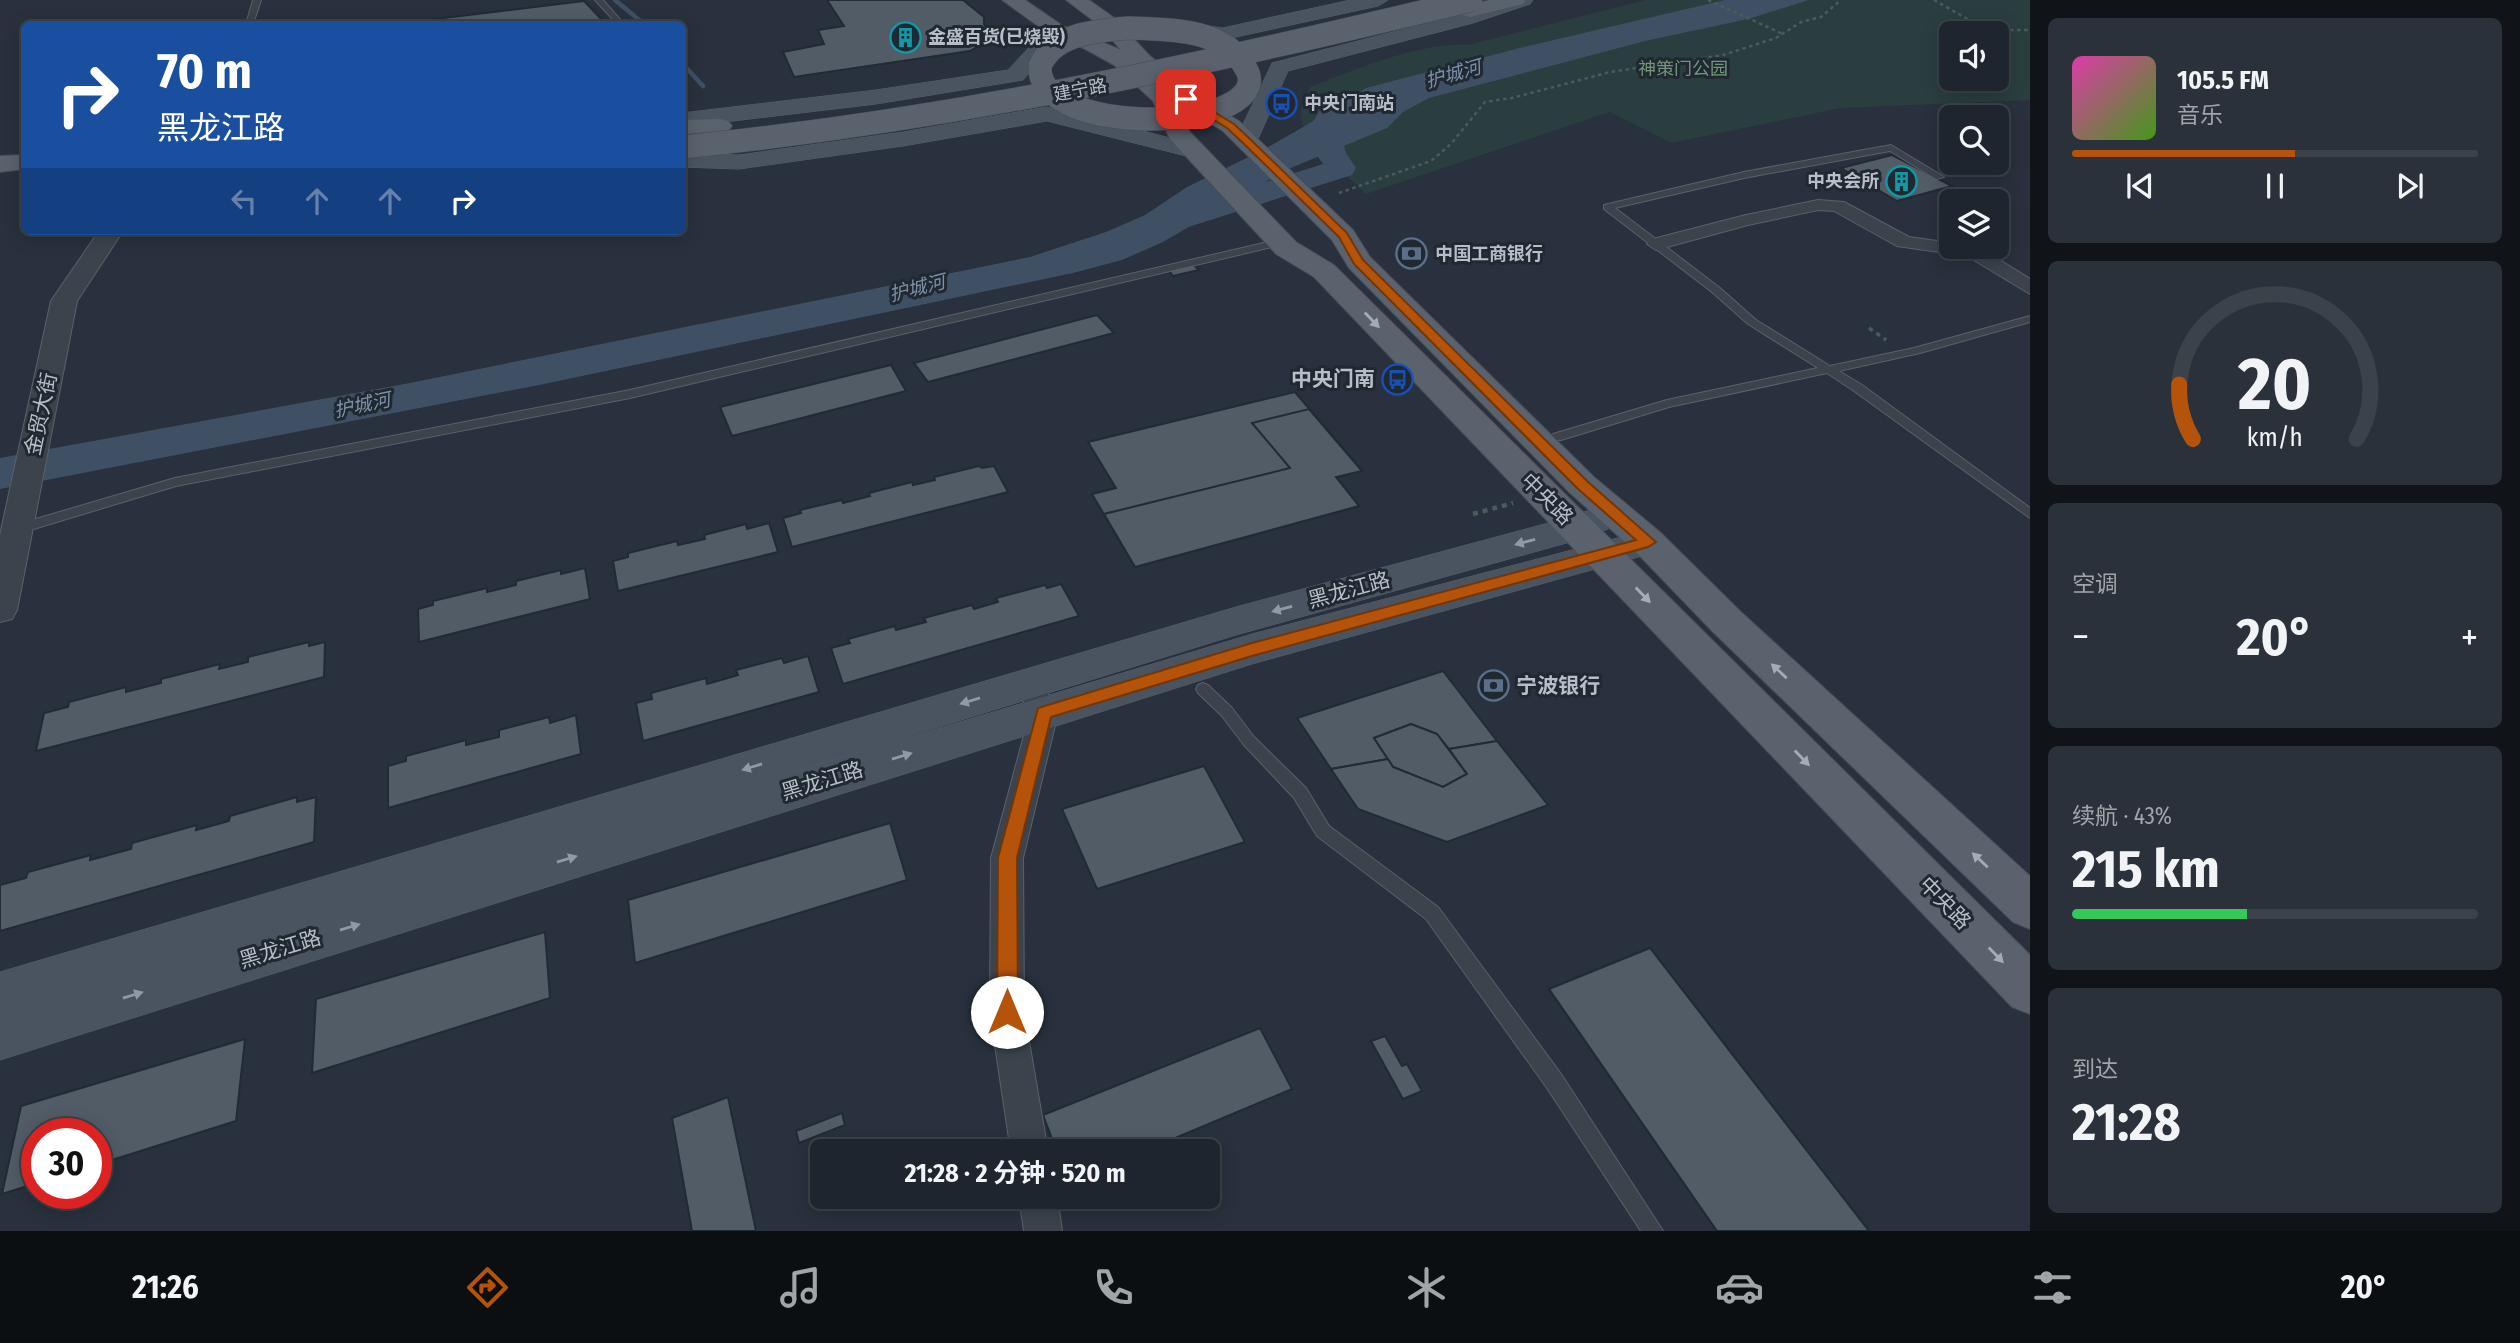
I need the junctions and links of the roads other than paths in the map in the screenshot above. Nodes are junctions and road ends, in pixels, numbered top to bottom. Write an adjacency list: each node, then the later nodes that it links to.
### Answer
1 (257, 0): 13 (lane)
2 (599, 0): 14 (lane)
3 (1013, 0): 16 (main road)
4 (1028, 0): 16 (main road)
5 (1053, 0): 15 (main road)
6 (1076, 0): 15 (main road)
7 (1378, 0): 15 (main road)
8 (1412, 0): 17 (main road)
9 (1441, 0): 24 (main road, 建宁路, bridge)
10 (1516, 0): 12 (main road)
11 (1524, 0): 25 (main road)
12 (1471, 5): 18 (main road); 26 (main road, 建宁路, bridge)
13 (250, 21)
14 (618, 21)
15 (1097, 23): 16 (main road, bridge); 17 (main road, bridge); 25 (main road, 中央路)
16 (1065, 33): 19 (main road, bridge); 22 (main road); 27 (main road, 中央路)
17 (1216, 43): 18 (main road, bridge)
18 (1246, 64): 21 (main road, bridge)
19 (1041, 80): 20 (main road, bridge); 23 (main road)
20 (1061, 99): 21 (main road, bridge); 29 (main road)
21 (1191, 116): 35 (main road)
22 (686, 121)
23 (686, 127)
24 (686, 136)
25 (1247, 141): 35 (main road, 中央路)
26 (686, 147)
27 (1195, 151): 28 (main road); 35 (main road, 中央路)
28 (686, 158)
29 (686, 158)
30 (21, 162): 31 (main road)
31 (0, 164)
32 (21, 177): 34 (main road)
33 (1939, 177): 38 (lane)
34 (0, 179)
35 (1288, 213): 37 (main road, 中央路); 39 (main road); 46 (main road, 中央路)
36 (108, 235): 45 (street, 金贸大街)
37 (1281, 242): 39 (main road, 中央路); 45 (lane)
38 (1656, 244): 40 (street); 42 (lane)
39 (1324, 271): 46 (main road, 中央路, one-way to 46)
40 (2030, 288)
41 (2030, 319): 42 (lane)
42 (1828, 370): 43 (lane); 44 (lane)
43 (1557, 437)
44 (2030, 514)
45 (17, 529): 48 (street, 金贸大街)
46 (1597, 532): 47 (main road, 黑龙江路); 50 (main road, 黑龙江路); 52 (main road, 中央路, one-way to 52)
47 (1648, 542): 51 (main road, one-way to 47)
48 (0, 610)
49 (1203, 689): 58 (lane)
50 (1036, 698): 53 (main road, 黑龙江路, one-way to 53); 54 (main road, 黑龙江路, one-way to 50); 55 (street)
51 (2030, 907)
52 (2030, 990)
53 (0, 995)
54 (0, 1035)
55 (1028, 1139)
56 (1040, 1209): 57 (street)
57 (1043, 1231)
58 (1653, 1231)

